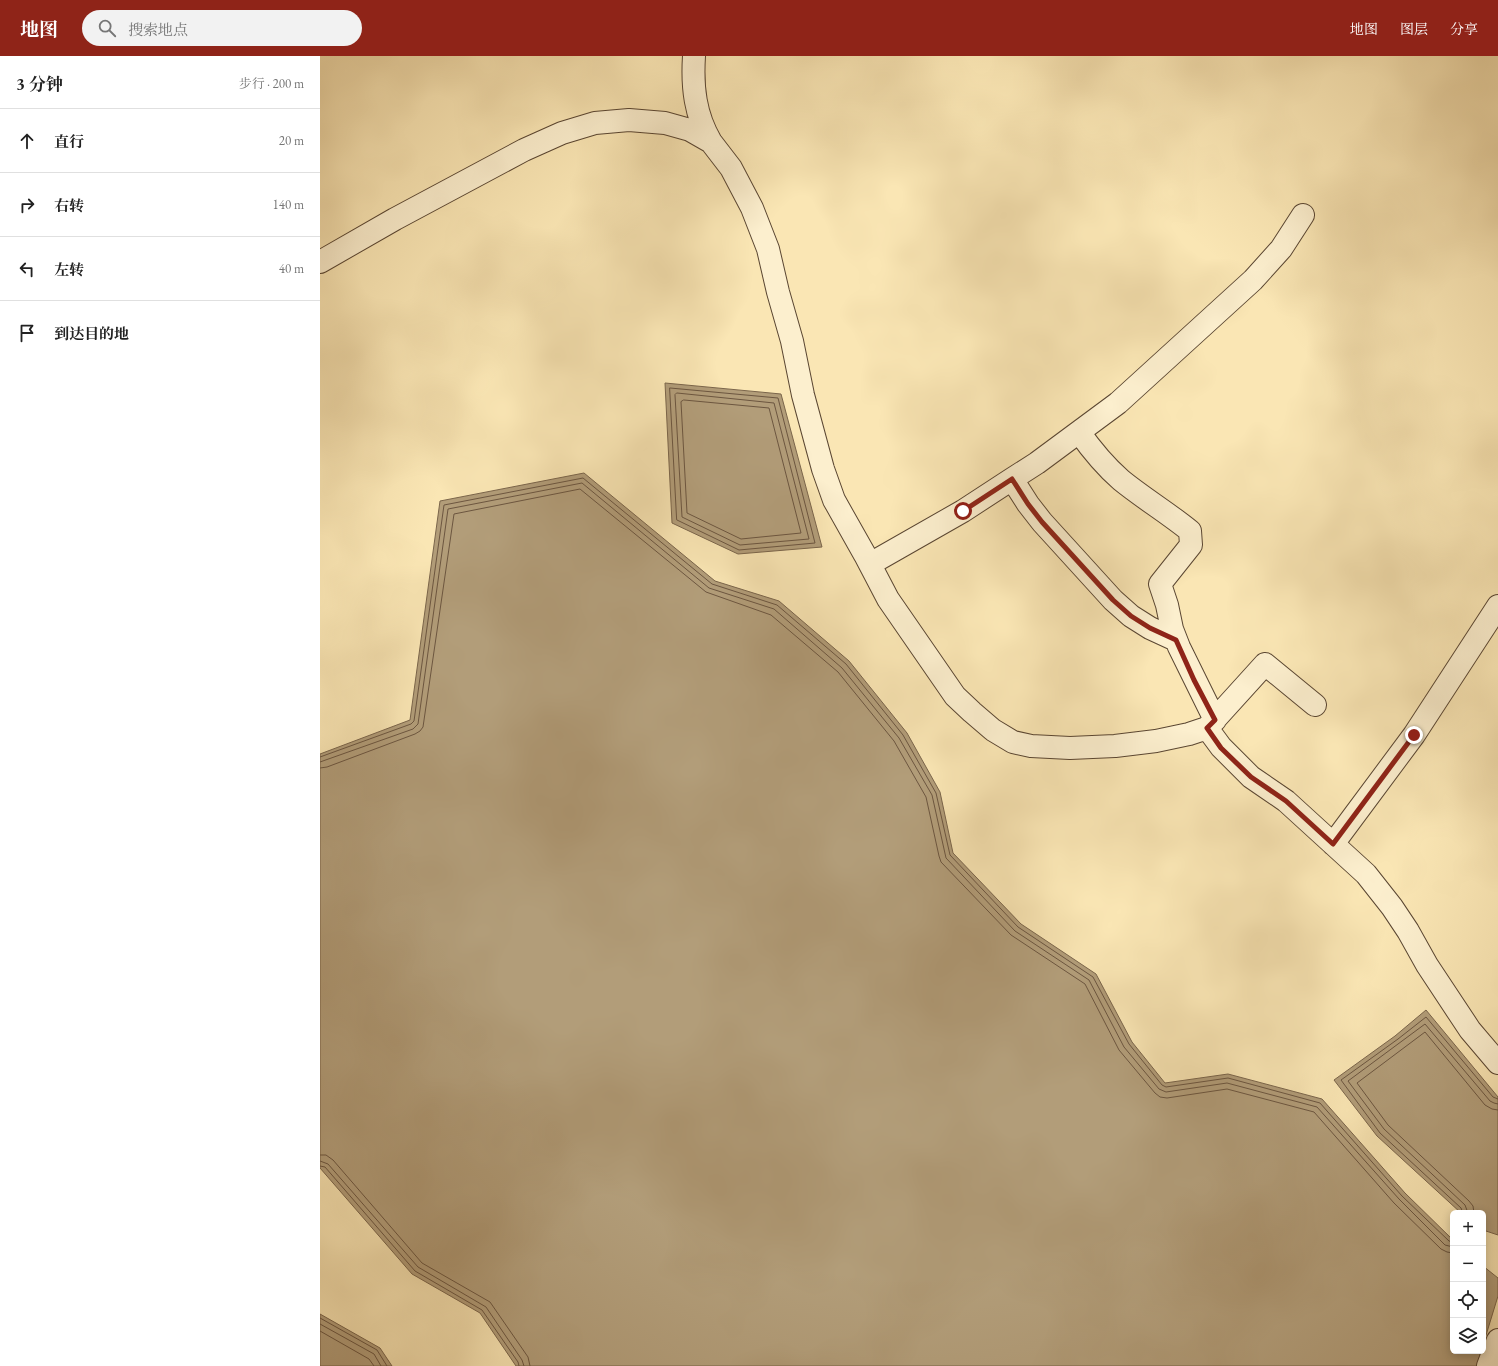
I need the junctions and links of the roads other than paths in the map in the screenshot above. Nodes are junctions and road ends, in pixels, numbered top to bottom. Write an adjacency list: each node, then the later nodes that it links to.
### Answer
1 (694, 56): 2 (street)
2 (711, 142): 4 (street); 7 (street)
3 (1303, 215): 5 (street)
4 (320, 262)
5 (1079, 432): 6 (street); 9 (street)
6 (1012, 479): 7 (street); 9 (street)
7 (870, 564): 11 (street)
8 (1498, 606): 12 (street)
9 (1176, 640): 11 (street)
10 (1314, 705): 11 (street)
11 (1211, 724): 12 (street)
12 (1333, 844): 13 (street)
13 (1498, 1063)
14 (1498, 1340): 15 (street)
15 (1488, 1366)

